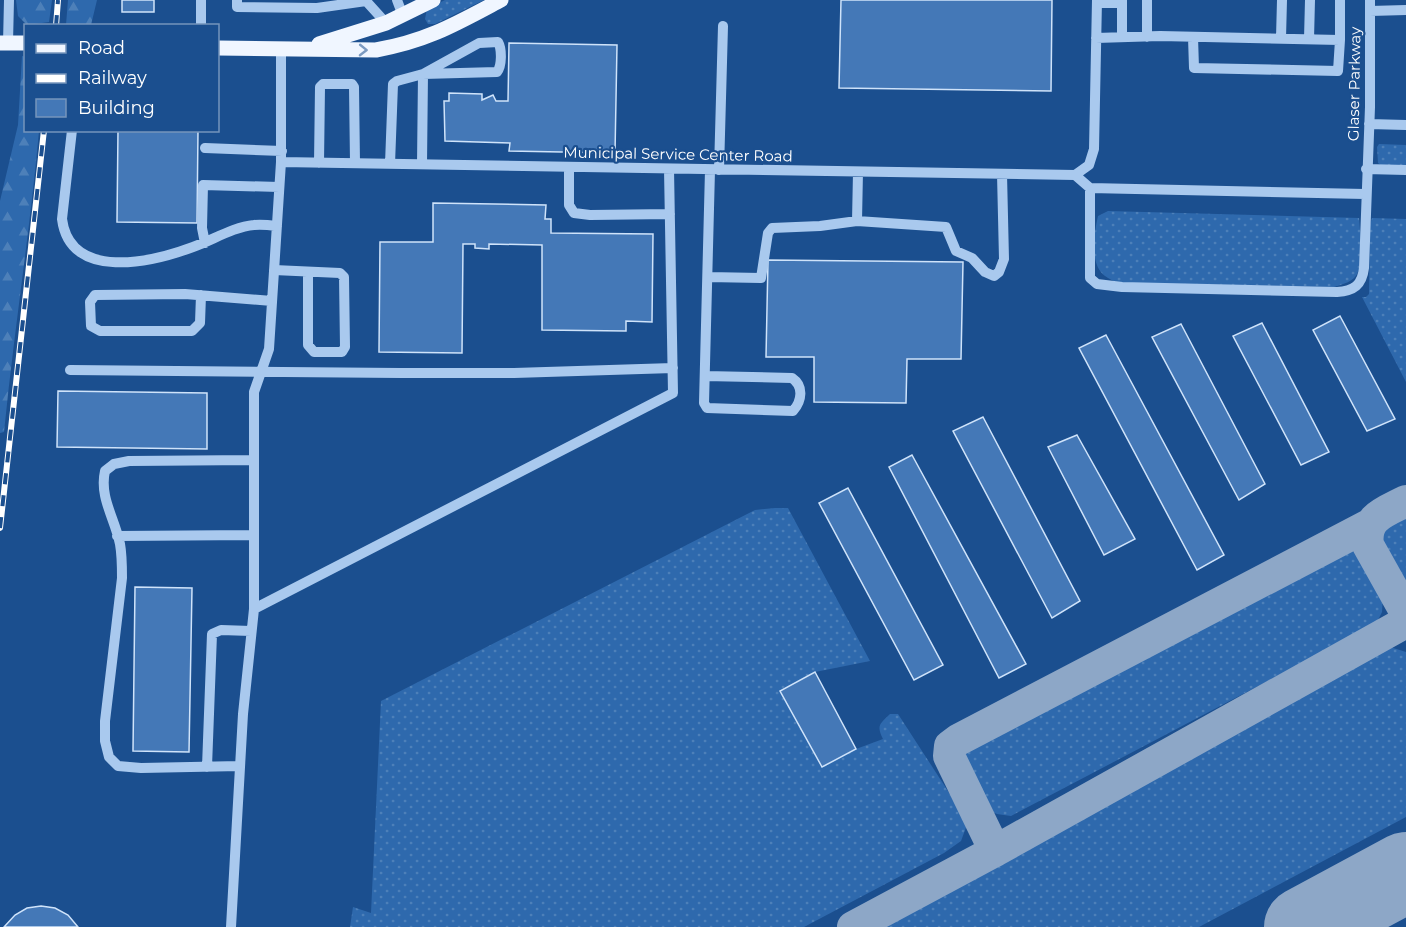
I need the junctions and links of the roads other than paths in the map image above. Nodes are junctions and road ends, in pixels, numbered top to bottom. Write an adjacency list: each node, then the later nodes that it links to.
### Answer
1 (9, 0): 27 (street)
2 (201, 0): 18 (street)
3 (237, 0): 13 (street)
4 (397, 0): 16 (street)
5 (433, 0): 16 (main road)
6 (501, 0): 30 (main road, one-way to 6)
7 (1147, 0): 21 (street)
8 (1282, 0): 24 (street)
9 (1310, 0): 25 (street)
10 (1340, 0): 26 (street)
11 (1097, 2): 12 (street); 23 (street)
12 (1122, 2): 20 (street)
13 (269, 4): 17 (street)
14 (1370, 5): 15 (street); 32 (street, Glaser Parkway)
15 (1406, 10)
16 (403, 16): 17 (main road)
17 (386, 23): 30 (main road)
18 (201, 24)
19 (723, 26): 45 (street)
20 (1122, 37): 21 (street); 23 (street)
21 (1147, 37): 22 (street)
22 (1193, 37): 24 (street); 26 (street)
23 (1096, 38): 49 (street)
24 (1281, 38): 25 (street)
25 (1309, 39): 26 (street)
26 (1340, 40)
27 (14, 43)
28 (219, 48): 29 (main road)
29 (281, 49): 30 (main road); 36 (street)
30 (305, 49)
31 (423, 74): 31 (street); 40 (street); 41 (street)
32 (1369, 124): 33 (street); 44 (street, Glaser Parkway)
33 (1406, 126)
34 (72, 132): 56 (street)
35 (205, 148): 36 (street)
36 (282, 150): 37 (street)
37 (281, 162): 38 (street, Municipal Service Center Road); 50 (street)
38 (319, 163): 39 (street, Municipal Service Center Road); 39 (street)
39 (355, 163): 40 (street, Municipal Service Center Road)
40 (390, 164): 41 (street, Municipal Service Center Road)
41 (422, 164): 42 (street, Municipal Service Center Road)
42 (569, 168): 43 (street, Municipal Service Center Road); 53 (street)
43 (669, 169): 45 (street, Municipal Service Center Road); 53 (street)
44 (1366, 169): 46 (street); 52 (street, Glaser Parkway)
45 (714, 170): 47 (street, Municipal Service Center Road); 59 (street)
46 (1406, 170)
47 (858, 172): 48 (street, Municipal Service Center Road); 54 (street)
48 (1002, 174): 49 (street, Municipal Service Center Road); 54 (street)
49 (1075, 175): 51 (street)
50 (279, 187): 55 (street); 56 (street)
51 (1090, 188): 52 (street); 52 (street, Glaser Parkway)
52 (1365, 194)
53 (670, 214): 62 (street)
54 (857, 221): 59 (street)
55 (277, 226): 56 (street); 57 (street)
56 (205, 243)
57 (274, 270): 58 (street); 61 (street)
58 (308, 272): 58 (street)
59 (708, 277): 65 (street)
60 (201, 295): 60 (street); 61 (street)
61 (272, 301): 64 (street)
62 (673, 368): 64 (street); 69 (street)
63 (70, 370): 64 (street)
64 (262, 371): 66 (street)
65 (705, 376): 65 (street)
66 (254, 460): 67 (street); 68 (street)
67 (254, 535): 68 (street); 69 (street)
68 (117, 536): 72 (street)
69 (254, 609): 70 (street)
70 (251, 631): 71 (street); 72 (street)
71 (240, 766): 72 (street); 73 (street)
72 (207, 767)
73 (231, 927)

